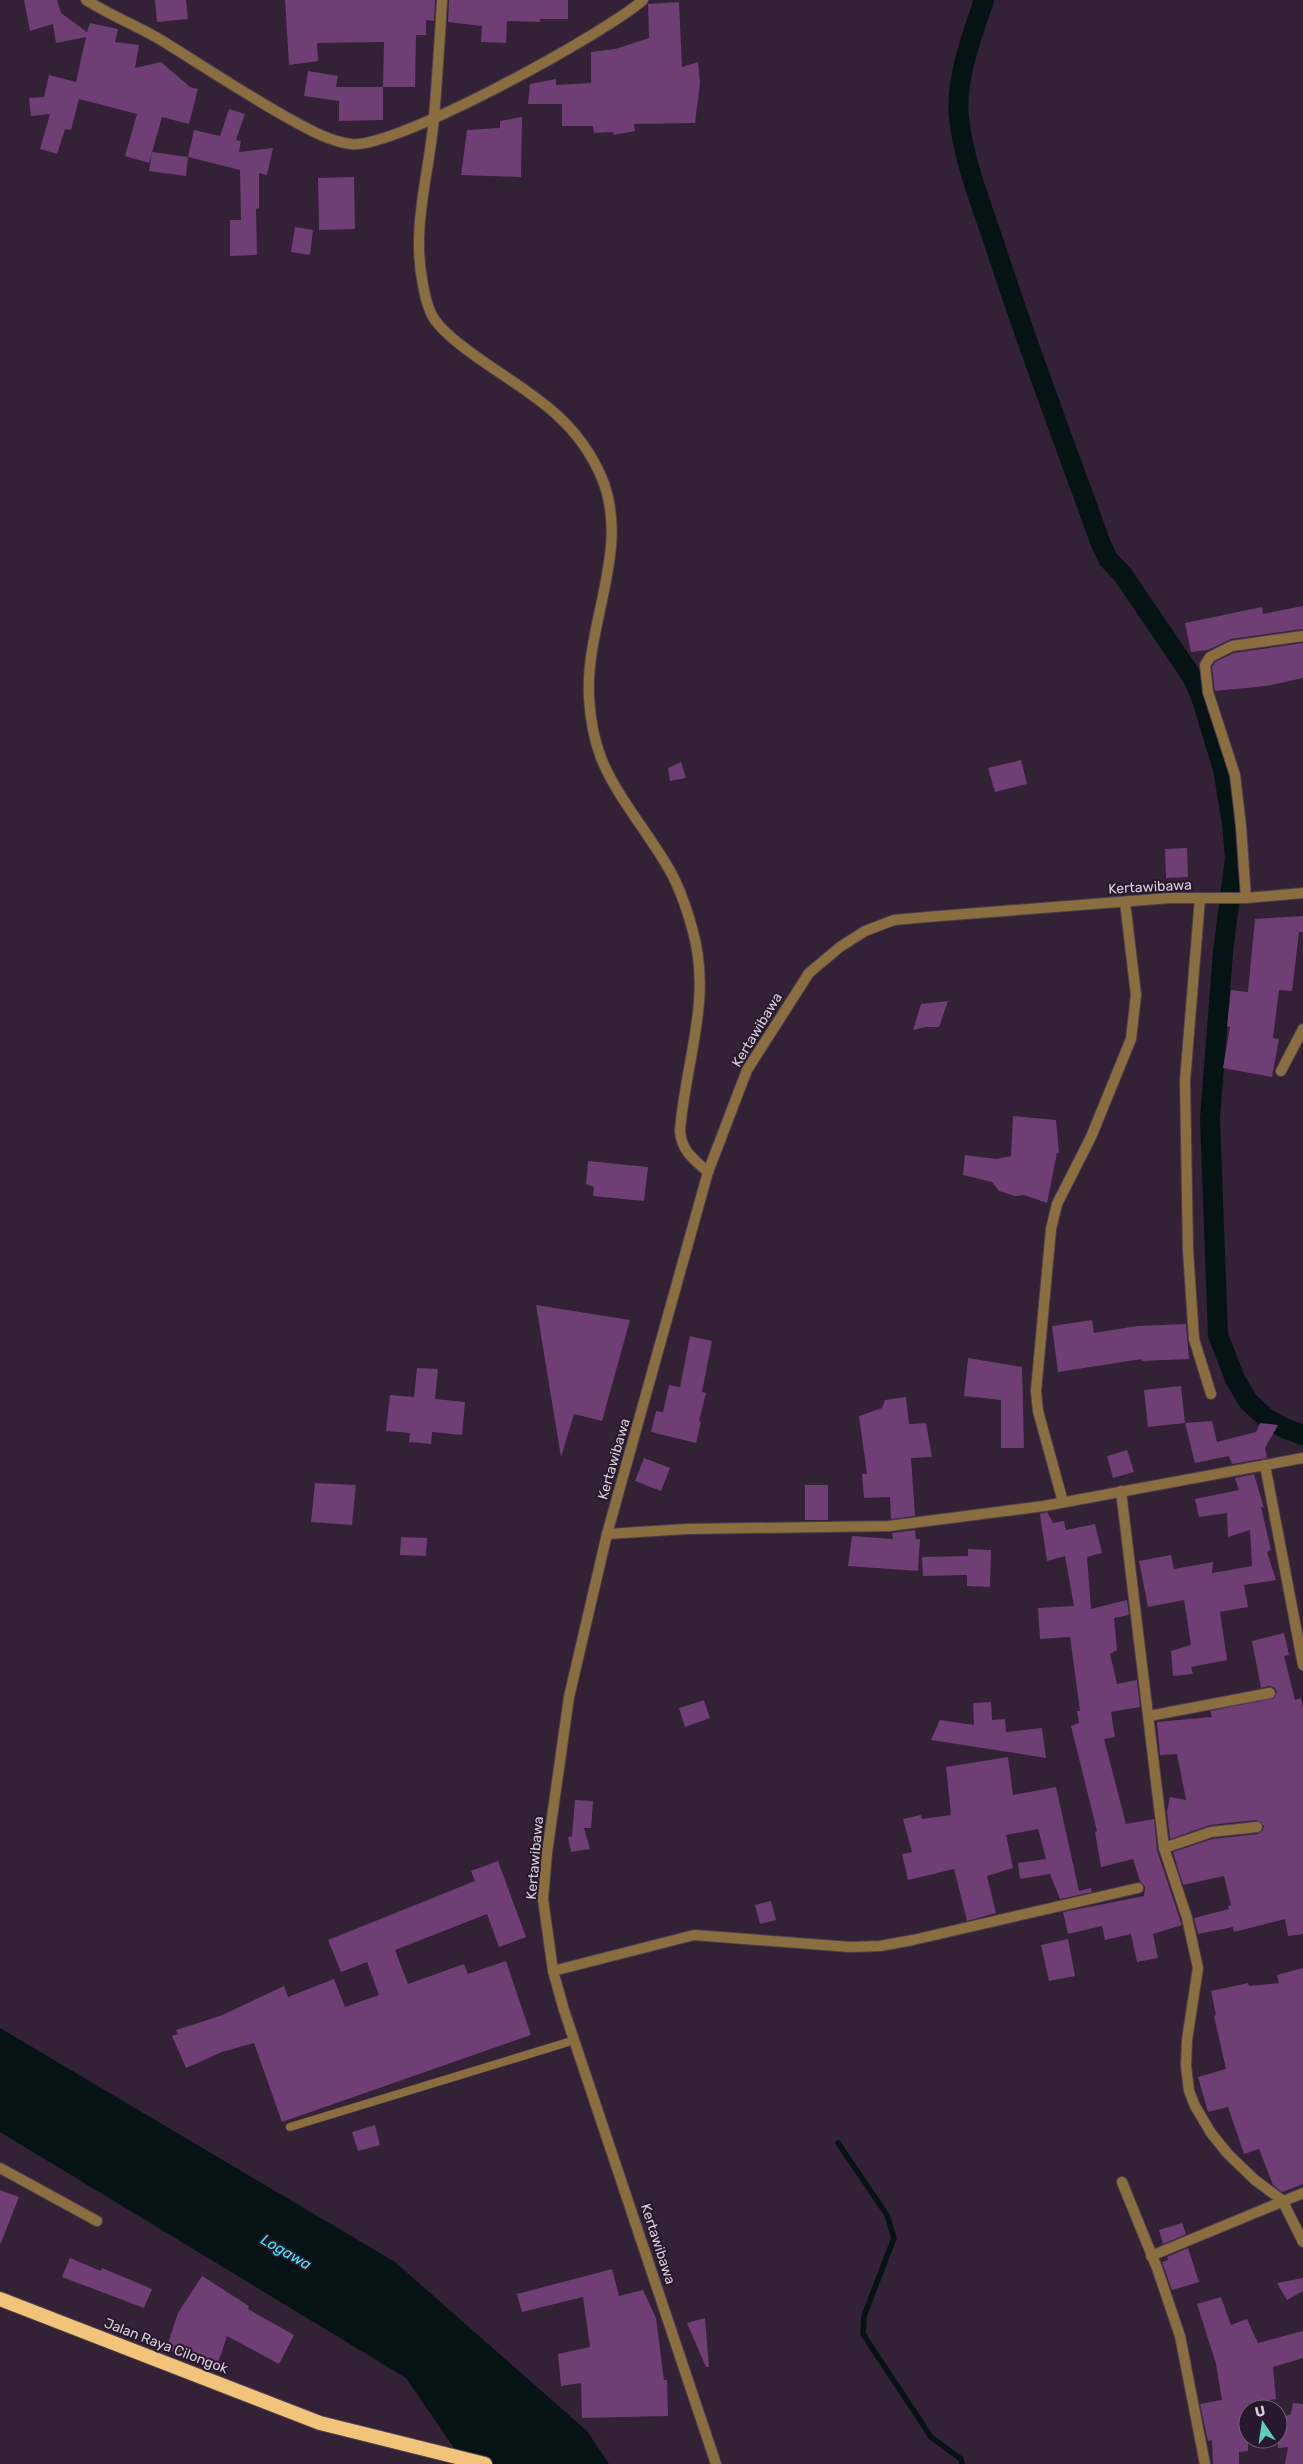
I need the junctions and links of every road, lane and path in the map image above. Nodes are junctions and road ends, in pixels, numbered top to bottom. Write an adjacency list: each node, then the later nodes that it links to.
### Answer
1 (86, 0): 4 (street)
2 (442, 0): 4 (street)
3 (643, 0): 4 (street)
4 (434, 114): 12 (street)
5 (1303, 636): 8 (street)
6 (1303, 893): 8 (street, Kertawibawa)
7 (1200, 898): 8 (street, Kertawibawa); 9 (street, Kertawibawa); 13 (street)
8 (1243, 898)
9 (1130, 902): 12 (street, Kertawibawa); 17 (street)
10 (1303, 1029): 11 (street)
11 (1282, 1071)
12 (708, 1172): 18 (street, Kertawibawa)
13 (1211, 1394)
14 (1303, 1458): 15 (street)
15 (1266, 1465): 16 (street); 19 (street)
16 (1120, 1491): 17 (street); 21 (street)
17 (1063, 1502): 18 (street)
18 (607, 1534): 25 (street, Kertawibawa)
19 (1303, 1665)
20 (1270, 1692): 21 (street)
21 (1149, 1716): 23 (street)
22 (1257, 1827): 23 (street)
23 (1164, 1848): 31 (street)
24 (1138, 1888): 25 (street)
25 (553, 1971): 26 (street, Kertawibawa)
26 (575, 2040): 27 (lane); 37 (street, Kertawibawa)
27 (290, 2127)
28 (0, 2168): 32 (street)
29 (1122, 2182): 34 (street)
30 (1303, 2193): 31 (street)
31 (1282, 2200): 33 (street); 34 (street)
32 (97, 2221)
33 (1303, 2242)
34 (1151, 2256): 38 (street)
35 (0, 2298): 36 (highway, Jalan Raya Cilongok)
36 (485, 2464)
37 (716, 2464)
38 (1205, 2464)

